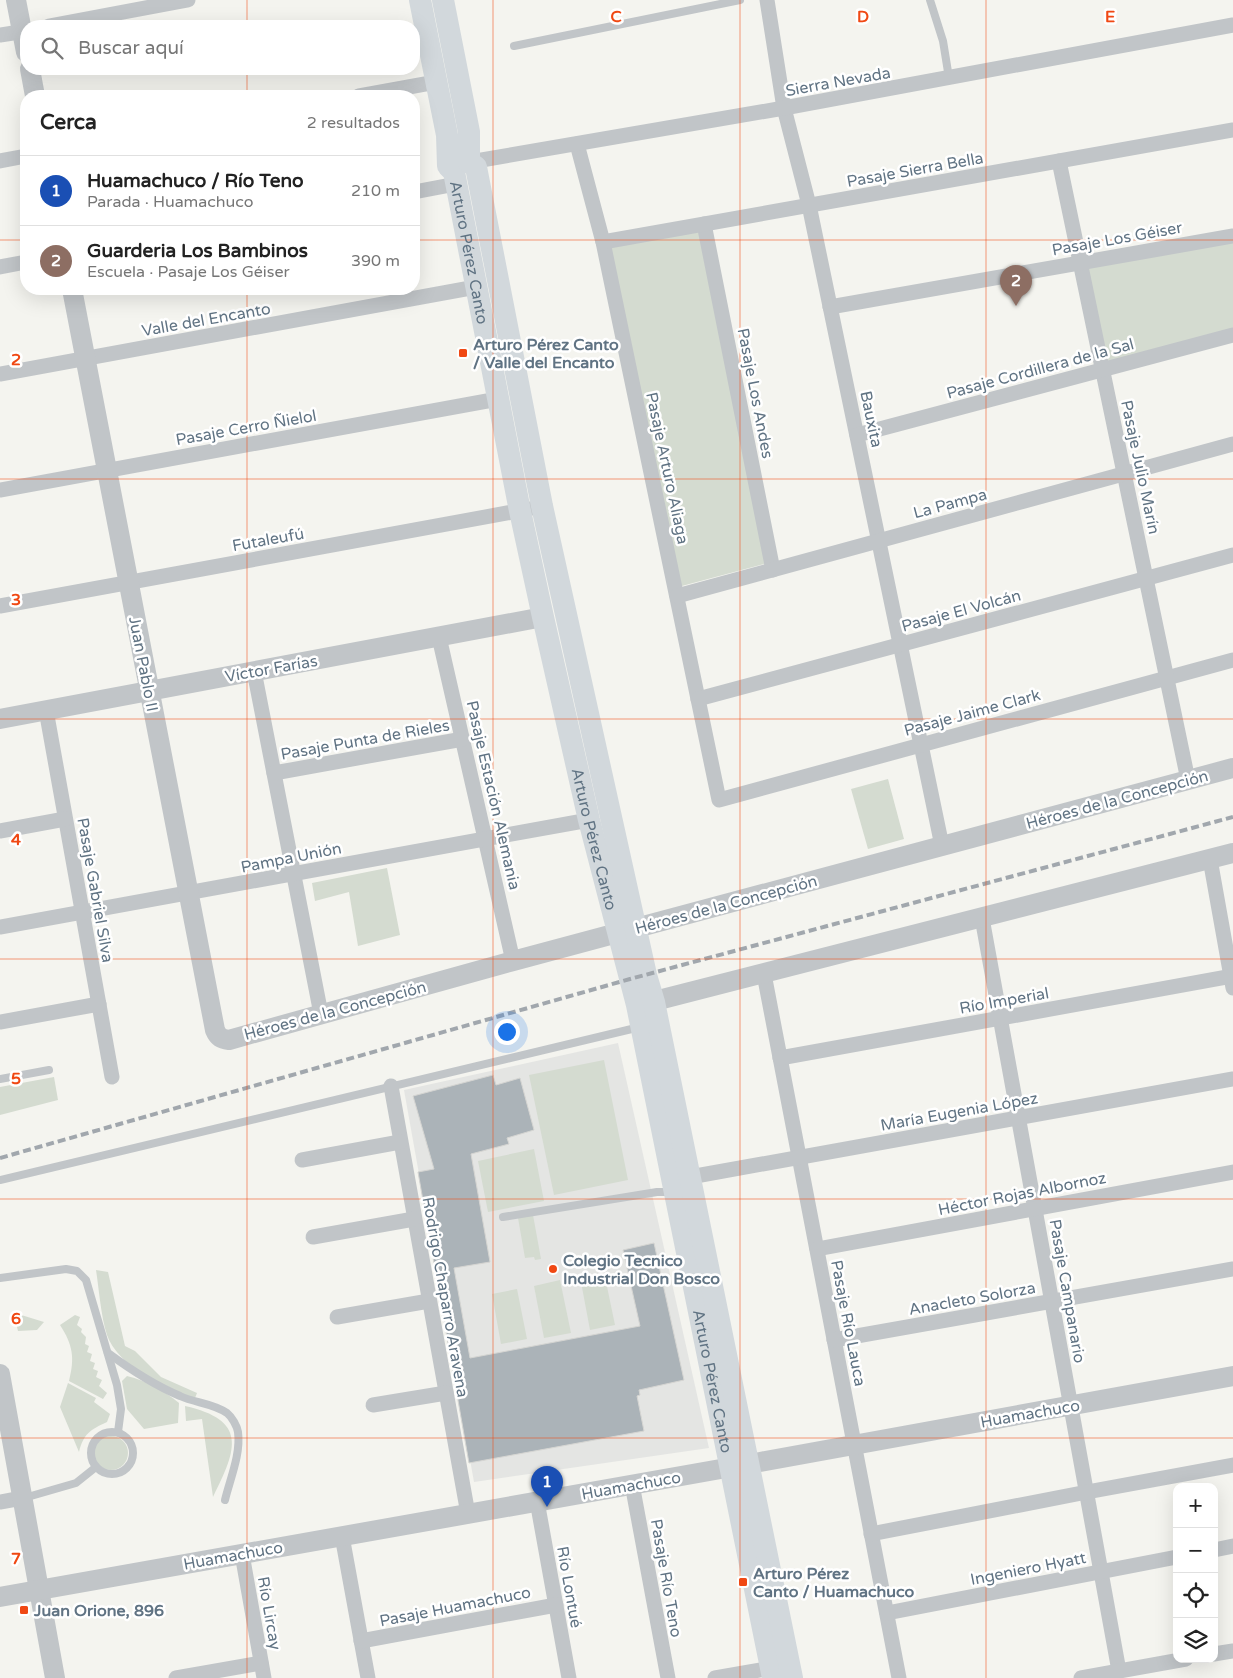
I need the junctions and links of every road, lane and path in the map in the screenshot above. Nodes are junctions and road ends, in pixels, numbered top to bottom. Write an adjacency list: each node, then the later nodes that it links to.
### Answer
1 (16, 0): 8 (street)
2 (188, 0): 9 (street)
3 (420, 0): 16 (main road, Arturo Pérez Canto)
4 (442, 0): 25 (main road, Arturo Pérez Canto)
5 (740, 0): 13 (lane)
6 (767, 0): 19 (street, Bauxita)
7 (930, 0): 15 (lane)
8 (21, 20)
9 (81, 20)
10 (1233, 25): 15 (street, Sierra Nevada)
11 (20, 32): 12 (street)
12 (0, 36)
13 (514, 46)
14 (31, 75): 17 (street)
15 (949, 78): 19 (street, Sierra Nevada)
16 (436, 82): 18 (street); 26 (main road, Arturo Pérez Canto)
17 (34, 90)
18 (392, 90)
19 (784, 108): 21 (street, Sierra Nevada); 28 (street, Bauxita)
20 (1233, 130): 23 (street, Pasaje Sierra Bella)
21 (577, 144): 25 (street, Sierra Nevada); 31 (street, Pasaje Arturo Aliaga)
22 (20, 157): 24 (street)
23 (1059, 160): 28 (street, Pasaje Sierra Bella); 33 (street, Pasaje Julio Marín)
24 (0, 161)
25 (470, 162): 26 (street, Sierra Nevada); 48 (main road, Arturo Pérez Canto)
26 (452, 175): 27 (street, Sierra Nevada); 35 (main road, Arturo Pérez Canto)
27 (420, 189)
28 (809, 205): 29 (street, Pasaje Sierra Bella); 37 (street, Bauxita)
29 (704, 224): 31 (street, Pasaje Sierra Bella); 52 (street, Pasaje Los Andes)
30 (1233, 236): 33 (street, Pasaje Los Géiser)
31 (603, 242): 55 (street, Pasaje Arturo Aliaga)
32 (20, 263): 34 (street)
33 (1081, 263): 37 (street, Pasaje Los Géiser); 40 (street, Pasaje Julio Marín)
34 (0, 267)
35 (476, 288): 39 (street, Valle del Encanto); 42 (main road, Arturo Pérez Canto)
36 (73, 295): 39 (street, Juan Pablo II)
37 (830, 307): 43 (street, Bauxita)
38 (1233, 335): 40 (street, Pasaje Cordillera de la Sal)
39 (86, 358): 41 (street, Valle del Encanto); 45 (street, Juan Pablo II)
40 (1103, 370): 43 (street, Pasaje Cordillera de la Sal); 46 (street, Pasaje Julio Marín)
41 (0, 374)
42 (498, 399): 45 (street, Pasaje Cerro Ñielol); 49 (main road, Arturo Pérez Canto)
43 (857, 435): 50 (street, Bauxita)
44 (1233, 444): 46 (street, La Pampa)
45 (107, 470): 47 (street, Pasaje Cerro Ñielol); 54 (street, Juan Pablo II)
46 (1124, 474): 50 (street, La Pampa); 53 (street, Pasaje Julio Marín)
47 (0, 490)
48 (542, 506): 49 (street, Futaleufú); 85 (main road, Arturo Pérez Canto)
49 (520, 510): 54 (street, Futaleufú); 57 (main road, Arturo Pérez Canto)
50 (879, 540): 52 (street, La Pampa); 59 (street, Bauxita)
51 (1233, 555): 53 (street, Pasaje El Volcán)
52 (774, 570): 55 (street, La Pampa)
53 (1146, 578): 59 (street, Pasaje El Volcán); 62 (street, Pasaje Julio Marín)
54 (129, 582): 56 (street, Futaleufú); 63 (street, Juan Pablo II)
55 (677, 596): 64 (street, Pasaje Arturo Aliaga)
56 (0, 606)
57 (543, 617): 58 (street, Víctor Farías); 74 (main road, Arturo Pérez Canto)
58 (439, 637): 61 (street, Víctor Farías); 67 (street, Pasaje Estación Alemania)
59 (900, 644): 64 (street, Pasaje El Volcán); 68 (street, Bauxita)
60 (1233, 660): 62 (street, Pasaje Jaime Clark)
61 (254, 671): 63 (street, Víctor Farías); 70 (street)
62 (1167, 678): 68 (street, Pasaje Jaime Clark); 71 (street, Pasaje Julio Marín)
63 (149, 690): 65 (street, Víctor Farías); 81 (street, Juan Pablo II)
64 (698, 698): 72 (street, Pasaje Arturo Aliaga)
65 (46, 710): 66 (street, Víctor Farías); 73 (street, Pasaje Gabriel Silva)
66 (0, 719)
67 (462, 739): 70 (street, Pasaje Punta de Rieles); 76 (street, Pasaje Estación Alemania)
68 (921, 744): 72 (street, Pasaje Jaime Clark); 77 (street, Bauxita)
69 (1233, 768): 71 (street, Héroes de la Concepción)
70 (274, 773): 80 (street)
71 (1188, 780): 77 (street, Héroes de la Concepción)
72 (720, 800)
73 (66, 820): 75 (street); 82 (street, Pasaje Gabriel Silva)
74 (589, 820): 76 (street, Pampa Unión); 85 (main road, Arturo Pérez Canto)
75 (0, 831)
76 (486, 839): 80 (street, Pampa Unión); 86 (street, Pasaje Estación Alemania)
77 (942, 846): 85 (street, Héroes de la Concepción)
78 (1233, 852): 79 (street)
79 (1210, 858): 83 (street); 88 (street)
80 (294, 875): 81 (street, Pampa Unión); 90 (street)
81 (189, 894): 82 (street, Pampa Unión); 94 (street, Juan Pablo II)
82 (82, 913): 84 (street, Pampa Unión); 89 (street, Pasaje Gabriel Silva)
83 (982, 918): 87 (street); 92 (street, Pasaje Campanario)
84 (0, 927)
85 (627, 931): 86 (street, Héroes de la Concepción); 91 (main road, Arturo Pérez Canto)
86 (513, 961): 90 (street, Héroes de la Concepción)
87 (764, 974): 91 (street); 95 (street, Pasaje Río Lauca)
88 (1232, 980): 92 (street, Río Imperial)
89 (99, 1004): 93 (street); 97 (street, Pasaje Gabriel Silva)
90 (321, 1014): 94 (street, Héroes de la Concepción)
91 (648, 1014): 100 (lane); 107 (main road, Arturo Pérez Canto)
92 (1001, 1018): 95 (street, Río Imperial); 101 (street, Pasaje Campanario)
93 (0, 1022)
94 (220, 1038)
95 (780, 1058): 103 (street, Pasaje Río Lauca)
96 (49, 1070): 98 (lane)
97 (112, 1077)
98 (0, 1079)
99 (1233, 1079): 101 (street, María Eugenia López)
100 (391, 1086): 102 (street, Rodrigo Chaparro Aravena); 106 (lane)
101 (1019, 1118): 103 (street, María Eugenia López); 108 (street, Pasaje Campanario)
102 (400, 1142): 104 (street); 110 (street, Rodrigo Chaparro Aravena)
103 (799, 1158): 107 (street, María Eugenia López); 112 (street, Pasaje Río Lauca)
104 (302, 1160)
105 (1233, 1172): 108 (street, Héctor Rojas Albornoz)
106 (0, 1180)
107 (682, 1184): 109 (lane); 128 (main road, Arturo Pérez Canto)
108 (1035, 1208): 112 (street, Héctor Rojas Albornoz); 116 (street, Pasaje Campanario)
109 (503, 1217)
110 (414, 1219): 111 (street); 115 (street, Rodrigo Chaparro Aravena)
111 (313, 1236)
112 (817, 1249): 118 (street, Pasaje Río Lauca)
113 (1233, 1269): 116 (street, Anacleto Solorza)
114 (0, 1278): 119 (lane)
115 (429, 1301): 117 (street); 122 (street, Rodrigo Chaparro Aravena)
116 (1052, 1301): 118 (street, Anacleto Solorza); 125 (street, Pasaje Campanario)
117 (337, 1317)
118 (834, 1340): 127 (street, Pasaje Río Lauca)
119 (108, 1353): 126 (lane); 134 (lane)
120 (0, 1374): 123 (street)
121 (1233, 1376): 125 (street, Huamachuco)
122 (446, 1393): 124 (street); 137 (street, Rodrigo Chaparro Aravena)
123 (2, 1402): 133 (street)
124 (374, 1405)
125 (1071, 1406): 127 (street, Huamachuco); 132 (street, Pasaje Campanario)
126 (118, 1432): 130 (lane); 130 (lane)
127 (854, 1445): 128 (street, Huamachuco); 138 (street, Pasaje Río Lauca)
128 (739, 1465): 131 (street, Huamachuco); 155 (main road, Arturo Pérez Canto); 164 (main road, Arturo Pérez Canto)
129 (1233, 1465): 132 (street)
130 (96, 1467): 133 (lane)
131 (632, 1484): 135 (street, Huamachuco); 162 (street, Pasaje Río Teno)
132 (1087, 1492): 138 (street); 144 (street, Pasaje Campanario)
133 (22, 1498): 136 (street); 145 (street)
134 (224, 1500)
135 (537, 1501): 137 (street, Huamachuco); 147 (street, Río Lontué)
136 (0, 1502)
137 (468, 1514): 139 (street, Huamachuco)
138 (872, 1534): 148 (street, Pasaje Río Lauca)
139 (342, 1536): 142 (street, Huamachuco); 149 (street)
140 (1233, 1546): 141 (street)
141 (1218, 1549)
142 (242, 1554): 145 (street, Huamachuco); 152 (street, Río Lircay)
143 (1173, 1558): 144 (street, Ingeniero Hyatt)
144 (1101, 1572): 148 (street, Ingeniero Hyatt); 154 (street, Pasaje Campanario)
145 (39, 1590): 146 (street, Huamachuco); 157 (street)
146 (0, 1597)
147 (556, 1605): 149 (street, Pasaje Huamachuco); 161 (street, Río Lontué)
148 (887, 1612): 165 (street, Pasaje Río Lauca)
149 (361, 1641): 160 (street)
150 (1233, 1651): 151 (street)
151 (1218, 1653)
152 (261, 1662): 158 (street); 159 (street, Río Lircay)
153 (1173, 1663): 156 (street)
154 (1119, 1671): 156 (street); 166 (street)
155 (772, 1673): 163 (street)
156 (1142, 1673)
157 (55, 1678)
158 (176, 1678)
159 (264, 1678)
160 (368, 1678)
161 (569, 1678)
162 (668, 1678)
163 (715, 1678)
164 (792, 1678)
165 (899, 1678)
166 (1081, 1678)

